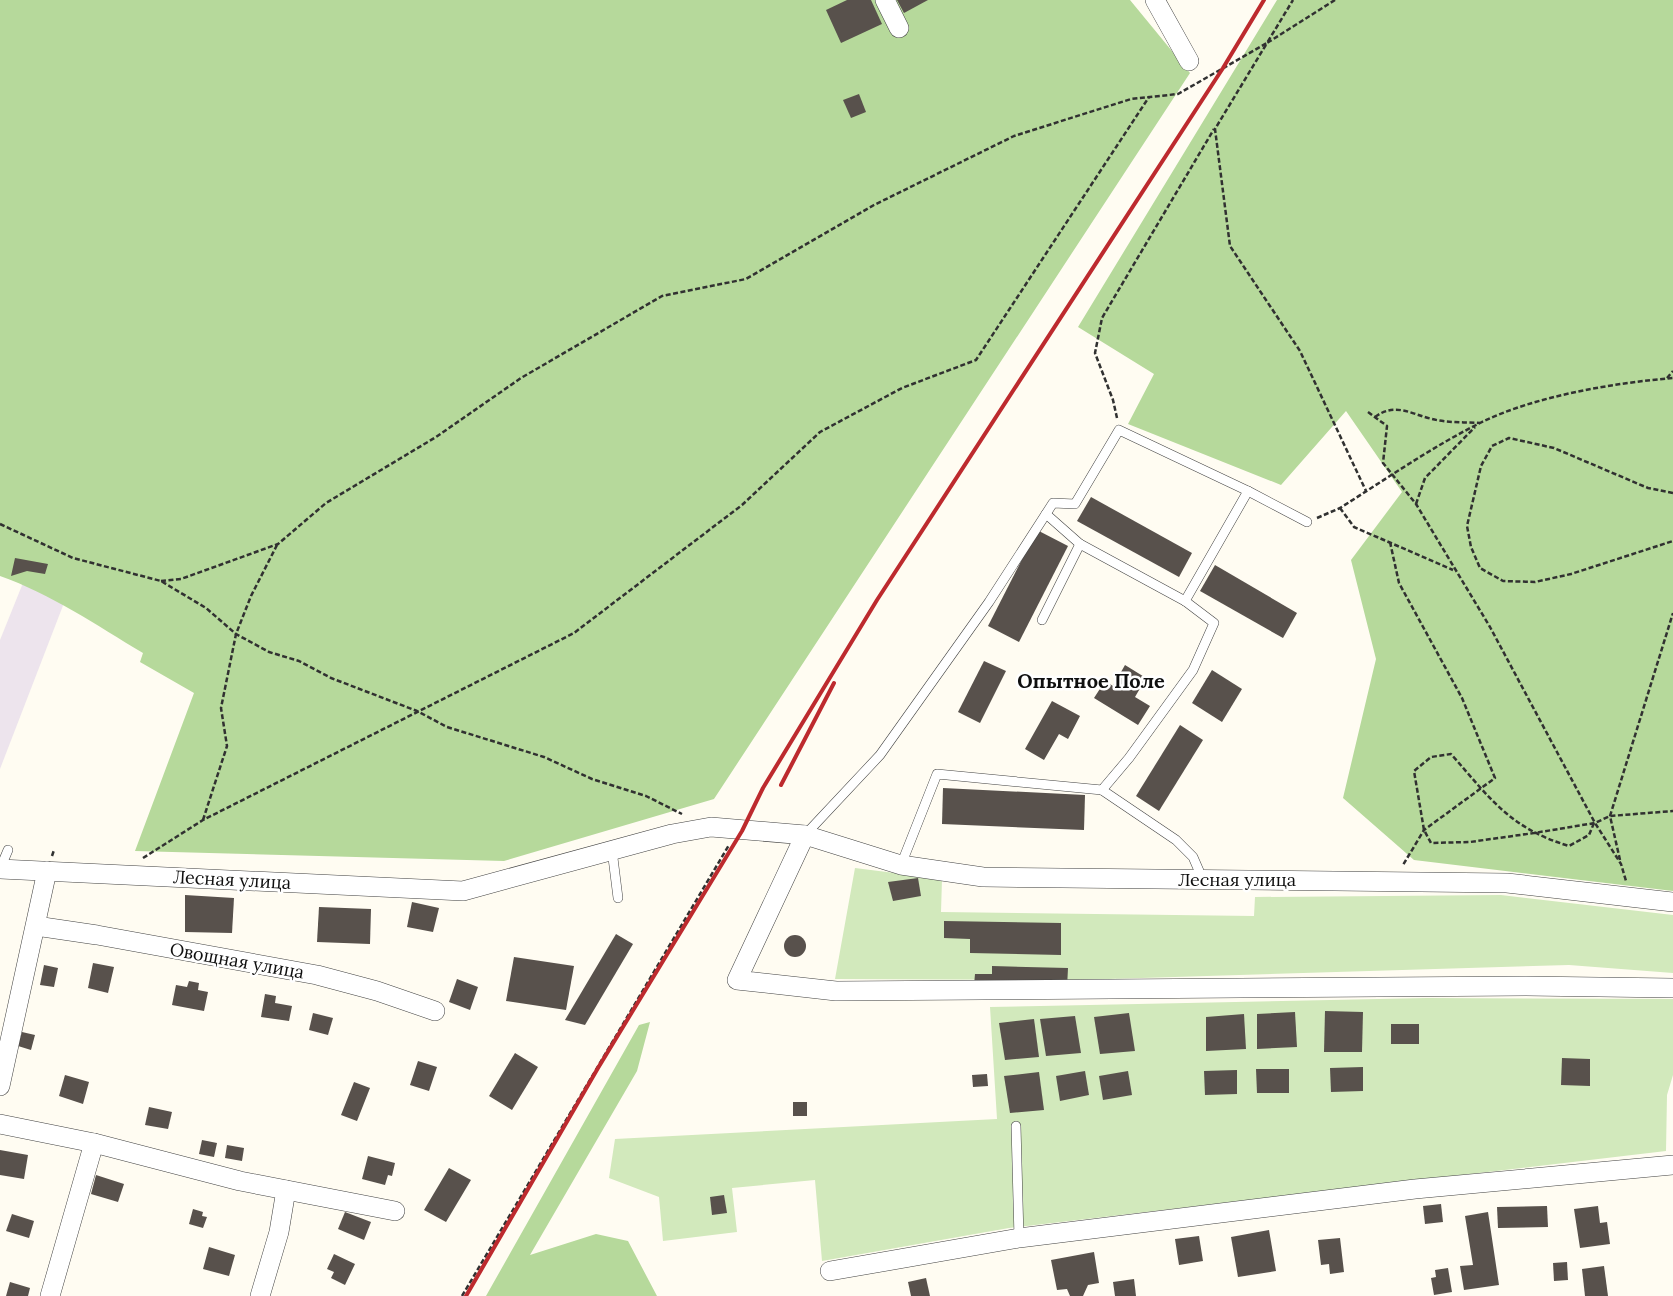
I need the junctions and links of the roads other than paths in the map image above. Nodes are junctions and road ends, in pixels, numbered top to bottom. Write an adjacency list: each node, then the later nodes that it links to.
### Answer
1 (885, 0): 3 (street)
2 (1155, 0): 4 (street)
3 (899, 28)
4 (1189, 61)
5 (1248, 491): 6 (lane); 7 (lane); 9 (lane)
6 (1046, 514): 8 (lane); 12 (lane)
7 (1307, 522)
8 (1080, 544): 9 (lane); 10 (lane)
9 (1185, 601): 11 (lane)
10 (1042, 620)
11 (1102, 790): 15 (lane); 18 (lane)
12 (805, 835): 14 (street, Лесная улица); 15 (street, Лесная улица); 22 (street)
13 (8, 850): 16 (lane)
14 (612, 850): 17 (street, Лесная улица); 19 (lane)
15 (901, 865): 18 (street, Лесная улица)
16 (0, 869): 17 (street, Лесная улица)
17 (47, 872): 21 (street)
18 (1203, 880): 20 (street, Лесная улица)
19 (618, 898)
20 (1673, 902)
21 (36, 926): 23 (street, Овощная улица); 24 (street)
22 (1673, 988)
23 (436, 1011)
24 (0, 1086)
25 (0, 1124): 27 (street)
26 (1016, 1126): 31 (lane)
27 (94, 1143): 29 (street); 33 (street)
28 (1673, 1165): 31 (street)
29 (286, 1190): 30 (street); 34 (street)
30 (395, 1211)
31 (1019, 1238): 32 (street)
32 (830, 1271)
33 (50, 1296)
34 (260, 1296)

